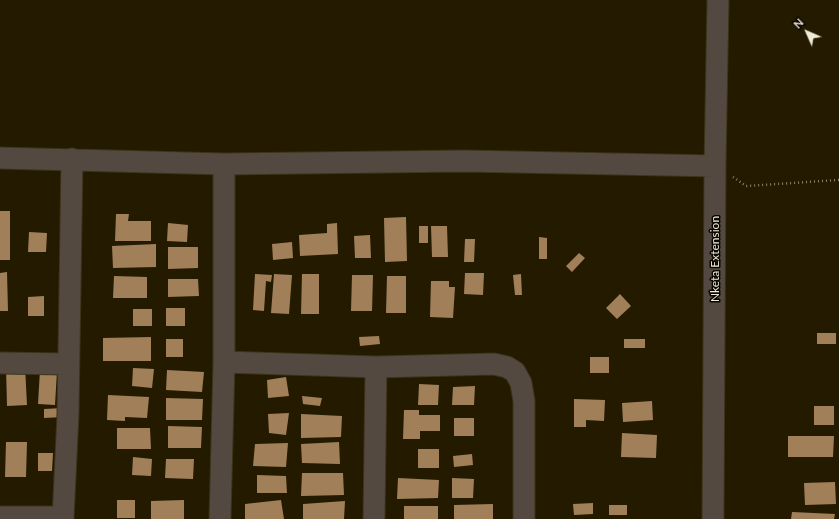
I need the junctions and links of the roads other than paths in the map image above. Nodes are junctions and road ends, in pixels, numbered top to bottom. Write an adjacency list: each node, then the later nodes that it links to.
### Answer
1 (718, 0): 5 (street, Nketa Extension)
2 (0, 158): 3 (street)
3 (72, 159): 4 (street); 8 (street)
4 (224, 164): 5 (street); 6 (street)
5 (715, 166): 15 (street, Nketa Extension)
6 (224, 362): 9 (street); 12 (street)
7 (0, 363): 8 (street)
8 (68, 364): 11 (street)
9 (376, 367): 13 (street); 14 (street)
10 (0, 517): 11 (street)
11 (63, 518)
12 (220, 519)
13 (374, 519)
14 (524, 519)
15 (713, 519)

